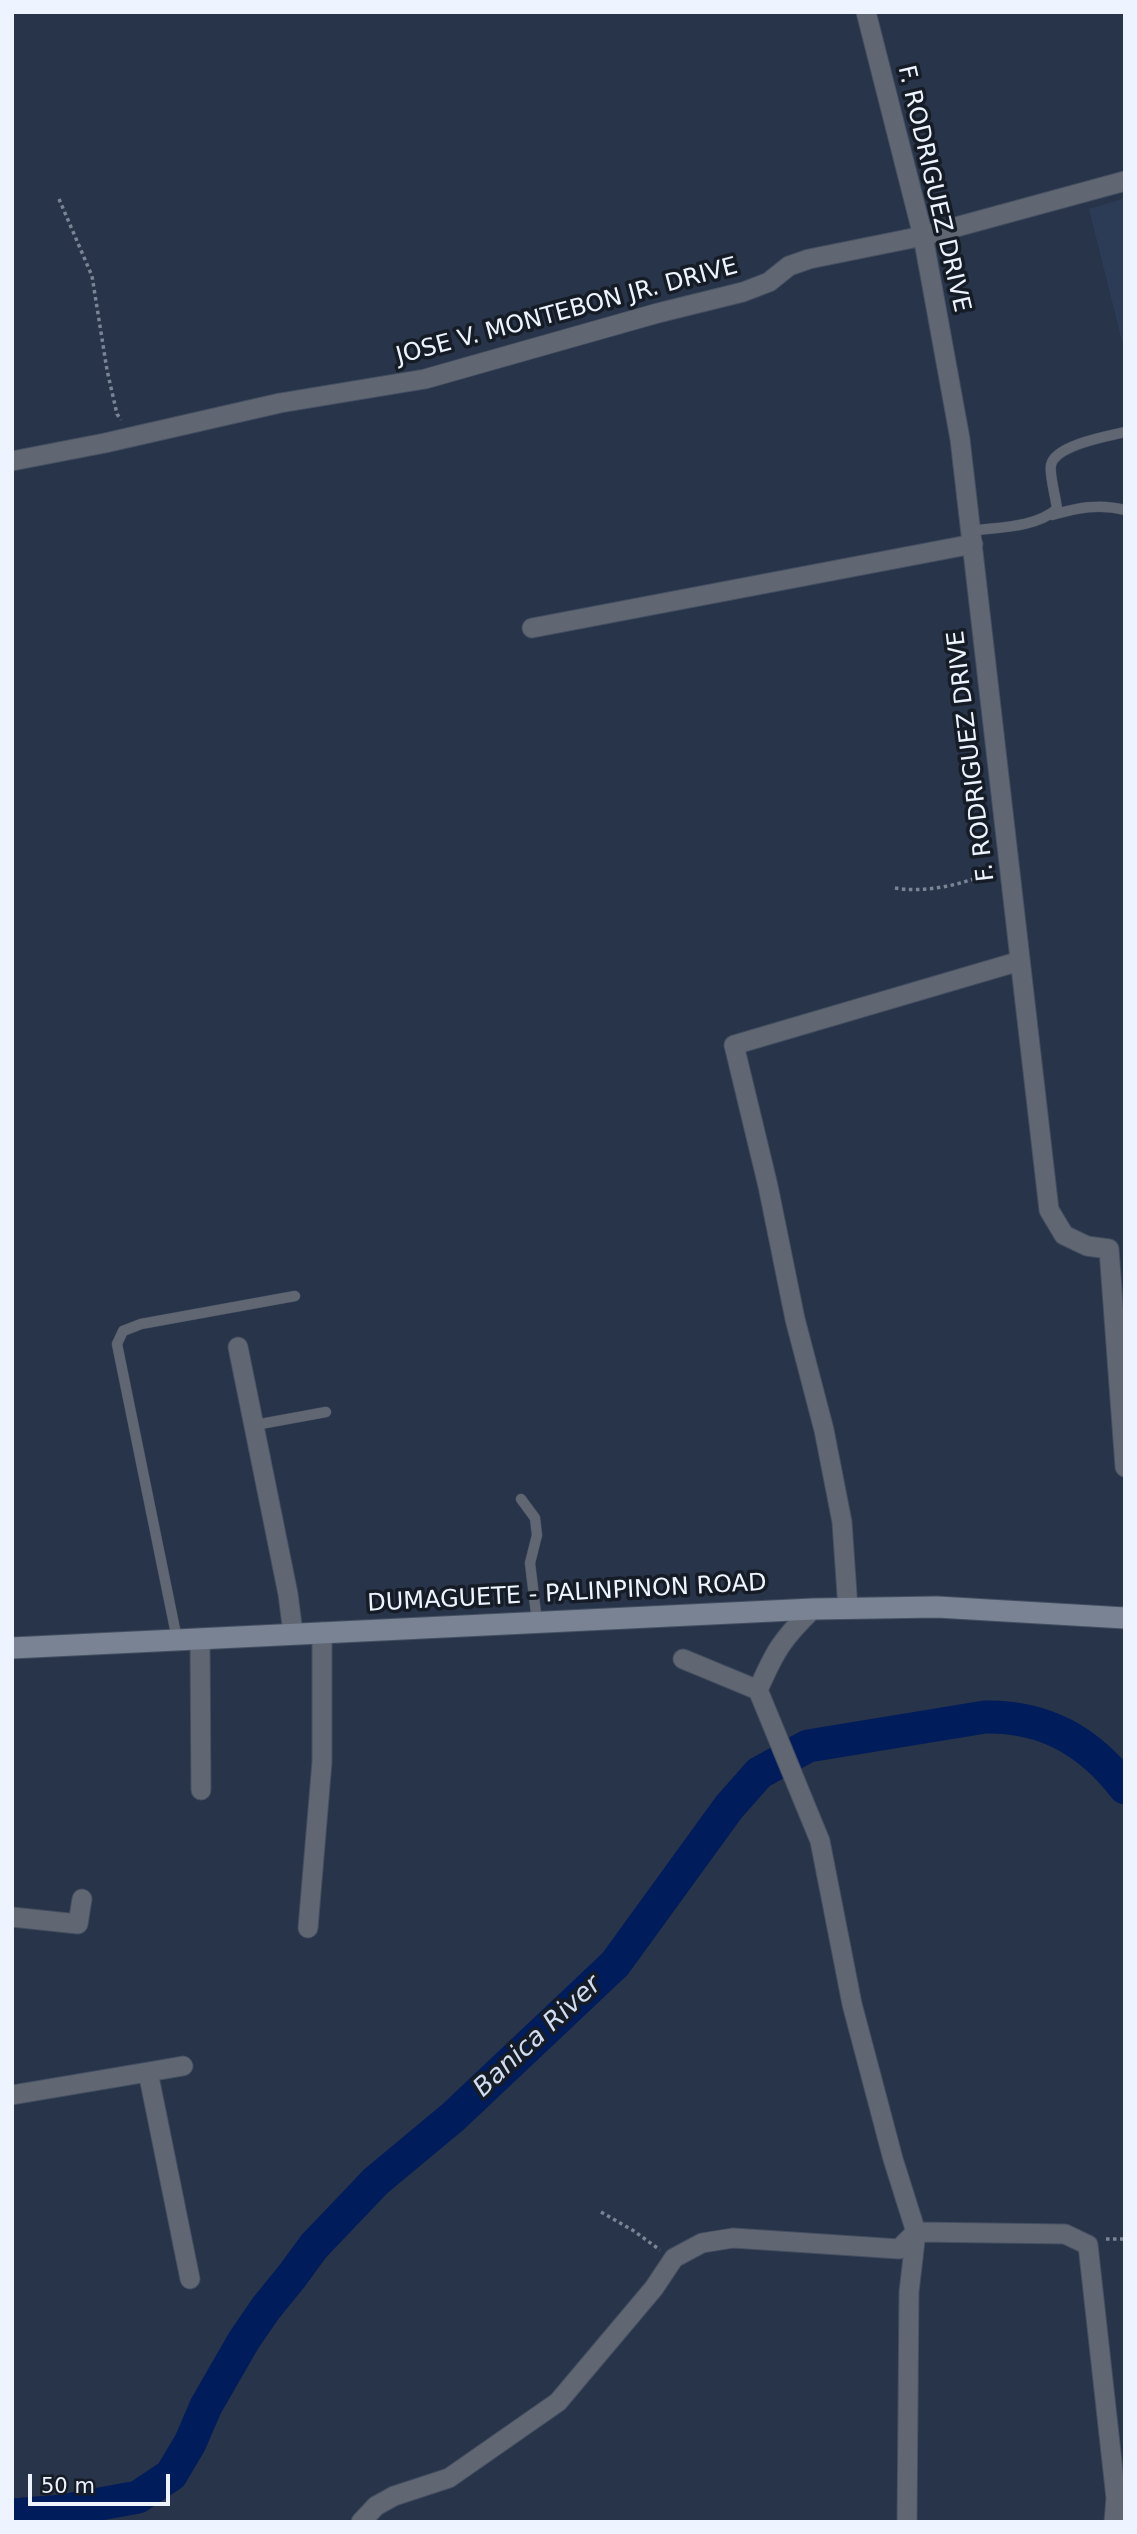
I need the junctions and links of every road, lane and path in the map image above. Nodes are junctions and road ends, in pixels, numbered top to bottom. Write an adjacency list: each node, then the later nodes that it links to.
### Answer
1 (866, 12): 4 (street, F. RODRIGUEZ DRIVE)
2 (1125, 181): 4 (street, JOSE V. MONTEBON JR. DRIVE)
3 (59, 199): 6 (path)
4 (923, 236): 6 (street, JOSE V. MONTEBON JR. DRIVE); 10 (street, F. RODRIGUEZ DRIVE)
5 (1125, 432): 9 (lane)
6 (130, 437): 7 (street, JOSE V. MONTEBON JR. DRIVE)
7 (12, 461)
8 (1125, 510): 9 (lane)
9 (1048, 516): 10 (lane)
10 (972, 537): 11 (street); 12 (street, F. RODRIGUEZ DRIVE)
11 (532, 628)
12 (1009, 864): 13 (path); 14 (street, F. RODRIGUEZ DRIVE)
13 (895, 888)
14 (1020, 961): 19 (street, F. RODRIGUEZ DRIVE); 22 (street)
15 (295, 1296): 28 (lane)
16 (238, 1347): 18 (street)
17 (326, 1412): 18 (lane)
18 (255, 1425): 26 (street)
19 (1125, 1466)
20 (521, 1499): 24 (lane)
21 (813, 1609): 22 (main road, DUMAGUETE - PALINPINON ROAD); 24 (main road, DUMAGUETE - PALINPINON ROAD); 31 (street)
22 (848, 1609): 23 (main road, DUMAGUETE - PALINPINON ROAD)
23 (1125, 1618)
24 (537, 1622): 25 (main road, DUMAGUETE - PALINPINON ROAD)
25 (322, 1632): 26 (main road, DUMAGUETE - PALINPINON ROAD); 35 (street)
26 (293, 1633): 27 (main road, DUMAGUETE - PALINPINON ROAD)
27 (200, 1638): 28 (main road, DUMAGUETE - PALINPINON ROAD); 32 (street)
28 (177, 1639): 29 (main road, DUMAGUETE - PALINPINON ROAD)
29 (12, 1648)
30 (683, 1659): 31 (street)
31 (758, 1690): 40 (street)
32 (201, 1790)
33 (82, 1899): 34 (street)
34 (12, 1917)
35 (307, 1928)
36 (183, 2066): 37 (street)
37 (148, 2072): 38 (street); 42 (street)
38 (12, 2095)
39 (601, 2211): 41 (path)
40 (916, 2232): 41 (street); 44 (street); 45 (street)
41 (674, 2258): 43 (street)
42 (190, 2279)
43 (361, 2522)
44 (907, 2522)
45 (1114, 2522)

